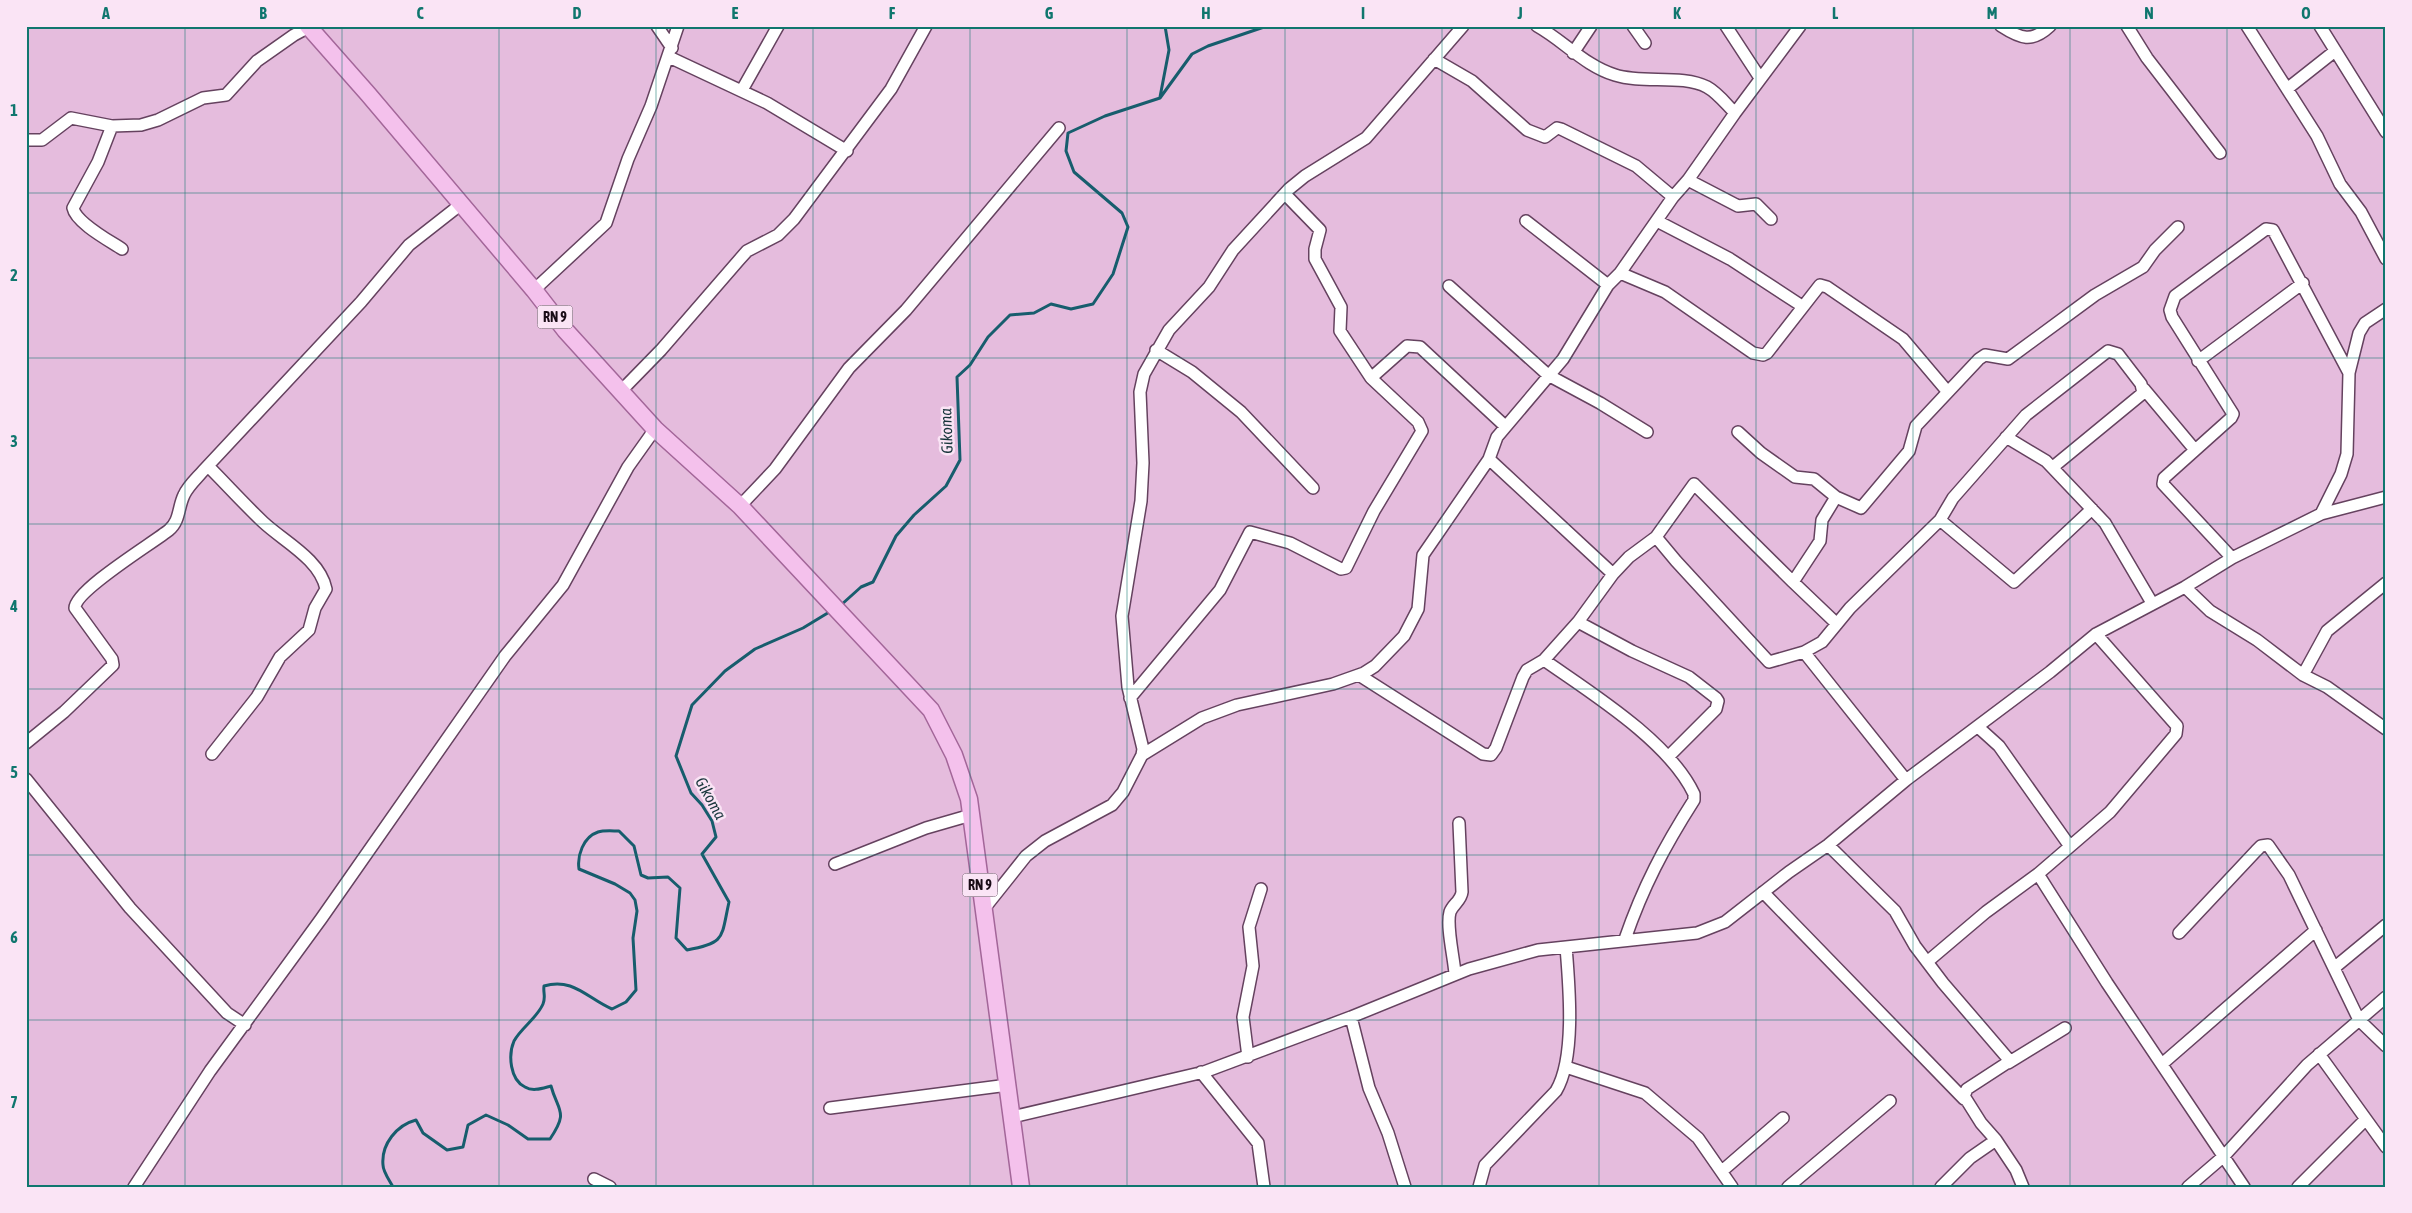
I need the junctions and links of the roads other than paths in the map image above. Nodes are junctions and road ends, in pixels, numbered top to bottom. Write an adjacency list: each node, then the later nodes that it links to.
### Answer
1 (657, 26): 19 (street)
2 (678, 26): 19 (street)
3 (778, 26): 24 (street)
4 (1463, 26): 21 (street)
5 (1537, 26): 20 (street)
6 (1591, 26): 20 (street)
7 (1633, 26): 17 (street)
8 (1726, 26): 22 (street)
9 (1800, 26): 22 (street)
10 (2002, 26): 11 (street)
11 (2050, 26)
12 (2127, 26): 31 (street)
13 (2247, 26): 23 (street)
14 (2320, 26): 18 (street)
15 (308, 27): 26 (street); 35 (main road, RN 9)
16 (924, 27): 30 (street)
17 (1645, 43)
18 (2335, 51): 23 (street); 28 (street)
19 (670, 52): 24 (street); 46 (street)
20 (1573, 53): 25 (street)
21 (1434, 59): 33 (street); 34 (street)
22 (1760, 78): 25 (street)
23 (2287, 89): 41 (street)
24 (742, 90): 30 (street)
25 (1735, 112): 32 (street)
26 (112, 126): 29 (street); 40 (street)
27 (1059, 128): 69 (street)
28 (2386, 132)
29 (26, 140)
30 (847, 151): 55 (street)
31 (2220, 153)
32 (1688, 180): 34 (street); 36 (street)
33 (1285, 194): 49 (street); 53 (street)
34 (1673, 197): 38 (street)
35 (460, 205): 46 (main road, RN 9); 64 (street)
36 (1771, 219)
37 (1526, 221): 44 (street)
38 (1657, 221): 42 (street); 47 (street)
39 (2178, 227): 56 (street)
40 (122, 249)
41 (2386, 259)
42 (1620, 273): 44 (street); 47 (street)
43 (2302, 283): 50 (street); 50 (street); 51 (street)
44 (1608, 285): 52 (street)
45 (1449, 286): 52 (street)
46 (534, 290): 55 (main road, RN 9)
47 (1802, 306): 56 (street)
48 (2386, 309): 51 (street)
49 (1156, 350): 66 (street); 87 (street)
50 (2198, 361): 62 (street)
51 (2349, 373): 71 (street)
52 (1548, 375): 57 (street); 59 (street)
53 (1372, 378): 57 (street); 87 (street)
54 (2144, 389): 61 (street); 62 (street); 65 (street)
55 (620, 391): 58 (main road, RN 9)
56 (1947, 391): 67 (street)
57 (1505, 426): 63 (street)
58 (654, 429): 69 (main road, RN 9); 117 (street)
59 (1647, 432)
60 (1738, 432): 67 (street)
61 (2006, 436): 65 (street); 72 (street)
62 (2195, 450): 74 (street)
63 (1489, 459): 75 (street); 85 (street)
64 (208, 466): 91 (street); 92 (street)
65 (2053, 467): 70 (street)
66 (1313, 488)
67 (1836, 497): 76 (street)
68 (2386, 497): 71 (street)
69 (740, 506): 97 (main road, RN 9)
70 (2092, 509): 72 (street); 79 (street)
71 (2321, 514): 74 (street)
72 (1940, 520): 81 (street)
73 (1656, 537): 75 (street); 76 (street); 83 (street)
74 (2232, 558): 78 (street)
75 (1613, 574): 80 (street)
76 (1793, 582): 81 (street)
77 (2386, 583): 86 (street)
78 (2185, 587): 79 (street); 86 (street)
79 (2152, 603): 82 (street)
80 (1578, 622): 84 (street); 94 (street)
81 (1837, 624): 83 (street)
82 (2096, 634): 90 (street); 100 (street)
83 (1804, 652): 96 (street)
84 (1544, 660): 85 (street); 94 (street)
85 (1360, 675): 93 (street)
86 (2303, 675): 89 (street)
87 (1130, 698): 93 (street)
88 (2386, 712): 89 (street)
89 (2382, 725)
90 (1978, 727): 96 (street); 100 (street)
91 (26, 744)
92 (212, 754)
93 (1142, 755): 105 (street)
94 (1668, 757): 109 (street)
95 (26, 779): 117 (street)
96 (1906, 780): 99 (street)
97 (972, 815): 101 (street); 105 (main road, RN 9)
98 (1458, 823): 113 (street)
99 (1828, 845): 104 (street); 111 (street)
100 (2069, 845): 102 (street)
101 (835, 864)
102 (2038, 874): 111 (street); 123 (street)
103 (1261, 889): 121 (street)
104 (1763, 892): 109 (street); 127 (street)
105 (984, 910): 126 (main road, RN 9)
106 (2386, 925): 112 (street)
107 (2316, 930): 108 (street); 112 (street); 123 (street)
108 (2179, 932)
109 (1625, 940): 110 (street)
110 (1566, 947): 113 (street); 124 (street)
111 (1927, 962): 122 (street)
112 (2334, 968): 116 (street)
113 (1456, 974): 115 (street)
114 (2386, 997): 116 (street)
115 (1351, 1017): 121 (street); 142 (street)
116 (2359, 1020): 119 (street); 120 (street)
117 (244, 1025): 138 (street)
118 (2065, 1028): 122 (street)
119 (2386, 1046)
120 (2320, 1054): 132 (street); 135 (street)
121 (1248, 1056): 125 (street)
122 (2008, 1063): 127 (street)
123 (2162, 1064): 135 (street)
124 (1566, 1067): 136 (street); 143 (street)
125 (1201, 1072): 130 (street); 141 (street)
126 (1008, 1085): 129 (street); 130 (main road, RN 9)
127 (1964, 1099): 133 (street)
128 (1890, 1101): 145 (street)
129 (830, 1108)
130 (1012, 1117): 140 (main road, RN 9)
131 (1783, 1118): 136 (street)
132 (2365, 1120): 134 (street); 150 (street)
133 (1996, 1140): 146 (street); 147 (street)
134 (2386, 1147)
135 (2224, 1156): 148 (street); 149 (street)
136 (1722, 1171): 144 (street)
137 (594, 1179): 139 (street)
138 (134, 1187)
139 (610, 1187)
140 (1022, 1187)
141 (1264, 1187)
142 (1405, 1187)
143 (1479, 1187)
144 (1732, 1187)
145 (1788, 1187)
146 (1941, 1187)
147 (2023, 1187)
148 (2188, 1187)
149 (2244, 1187)
150 (2298, 1187)

